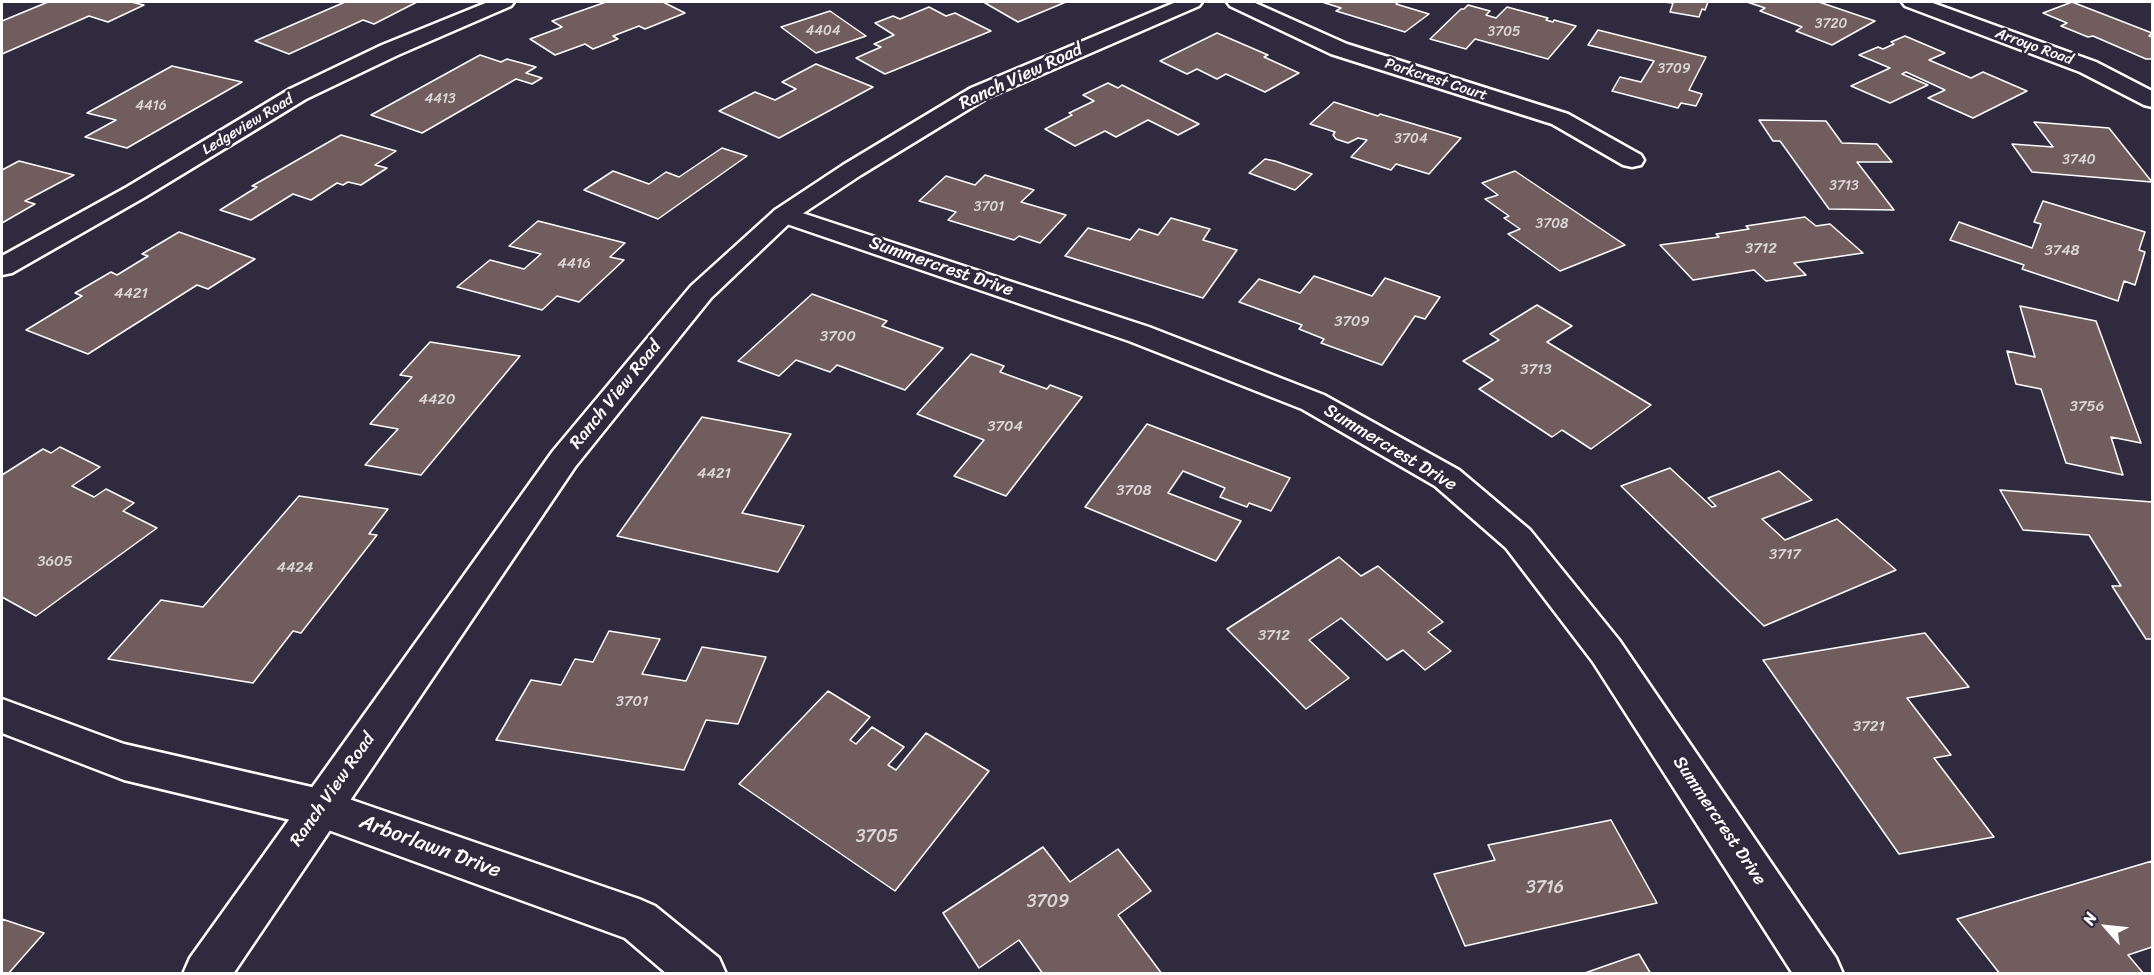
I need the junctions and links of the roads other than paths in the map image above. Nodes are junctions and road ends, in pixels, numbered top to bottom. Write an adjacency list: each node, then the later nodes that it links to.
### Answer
1 (504, 2): 8 (street, Ledgeview Road)
2 (1192, 2): 7 (street, Ranch View Road)
3 (1238, 2): 6 (street, Parkcrest Court)
4 (1912, 2): 5 (street, Arroyo Road)
5 (2152, 100)
6 (1632, 160)
7 (784, 215): 10 (street, Ranch View Road); 13 (street, Summercrest Drive)
8 (2, 267)
9 (2, 716): 10 (street, Arborlawn Drive)
10 (320, 808): 11 (street, Ranch View Road); 12 (street, Arborlawn Drive)
11 (206, 974)
12 (703, 974)
13 (1820, 974)

